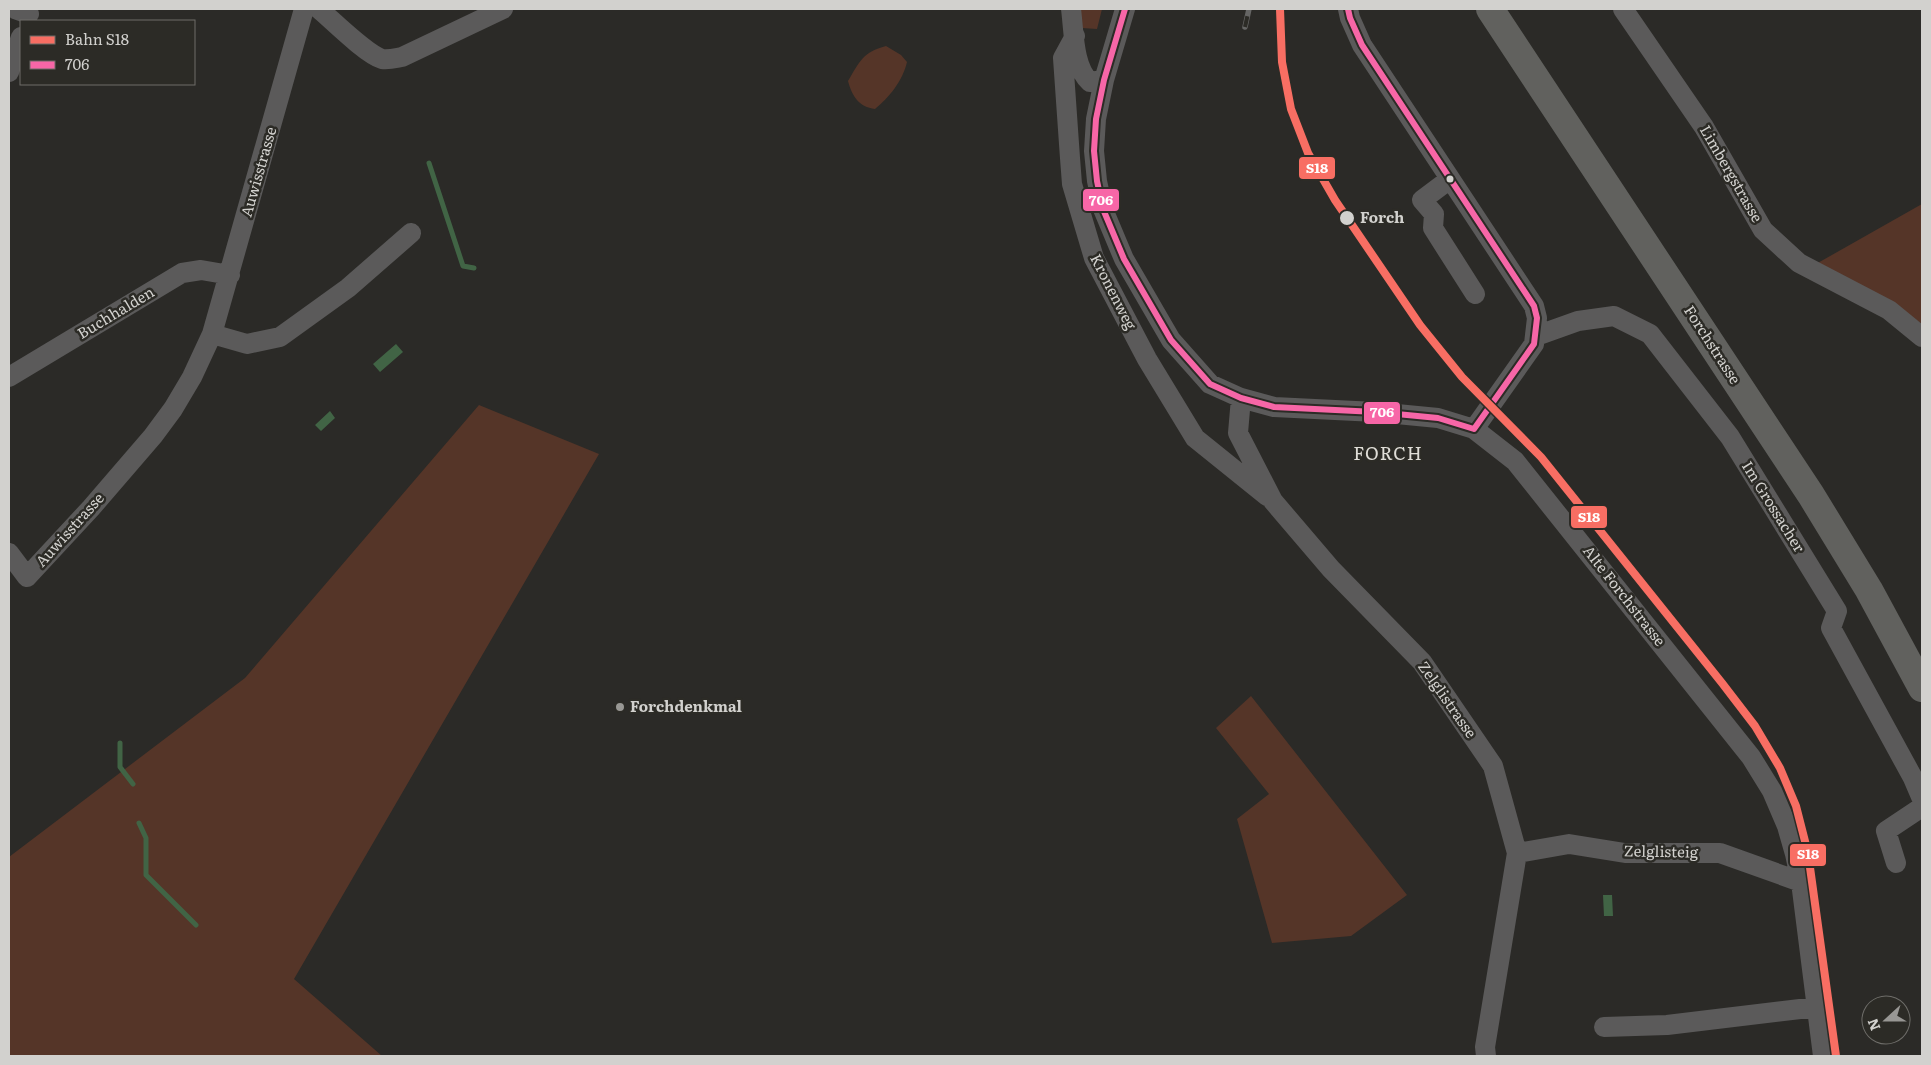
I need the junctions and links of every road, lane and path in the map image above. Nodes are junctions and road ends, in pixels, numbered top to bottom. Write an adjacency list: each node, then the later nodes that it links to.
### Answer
1 (304, 9): 16 (street, Auwisstrasse)
2 (319, 9): 3 (street)
3 (503, 9)
4 (1070, 9): 10 (street)
5 (1125, 9): 13 (street, Alte Forchstrasse)
6 (1348, 9): 14 (street)
7 (1490, 9): 27 (highway, Forchstrasse)
8 (1505, 9): 26 (highway, Forchstrasse)
9 (1623, 9): 20 (street, Limbergstrasse)
10 (1075, 36): 13 (street); 24 (street, Kronenweg)
11 (20, 40): 12 (street)
12 (9, 72)
13 (1104, 80): 22 (street, Alte Forchstrasse)
14 (1450, 179): 17 (street); 19 (street)
15 (411, 233): 18 (street)
16 (230, 275): 18 (street, Auwisstrasse); 21 (street, Buchhalden)
17 (1475, 294)
18 (212, 334): 25 (street, Auwisstrasse)
19 (1536, 336): 23 (street); 28 (street, Im Grossacher)
20 (1922, 337)
21 (9, 377)
22 (1241, 398): 23 (street, Alte Forchstrasse); 24 (street, Zelglistrasse)
23 (1474, 429): 32 (street, Alte Forchstrasse)
24 (1273, 501): 30 (street, Zelglistrasse)
25 (9, 553)
26 (1922, 660)
27 (1922, 688)
28 (1922, 799)
29 (1922, 807): 31 (street)
30 (1517, 852): 32 (street, Zelglisteig); 35 (street, Zelglistrasse)
31 (1896, 863)
32 (1801, 882): 33 (street, Alte Forchstrasse)
33 (1817, 1007): 34 (street); 36 (street, Alte Forchstrasse)
34 (1604, 1027)
35 (1486, 1056)
36 (1823, 1056)

